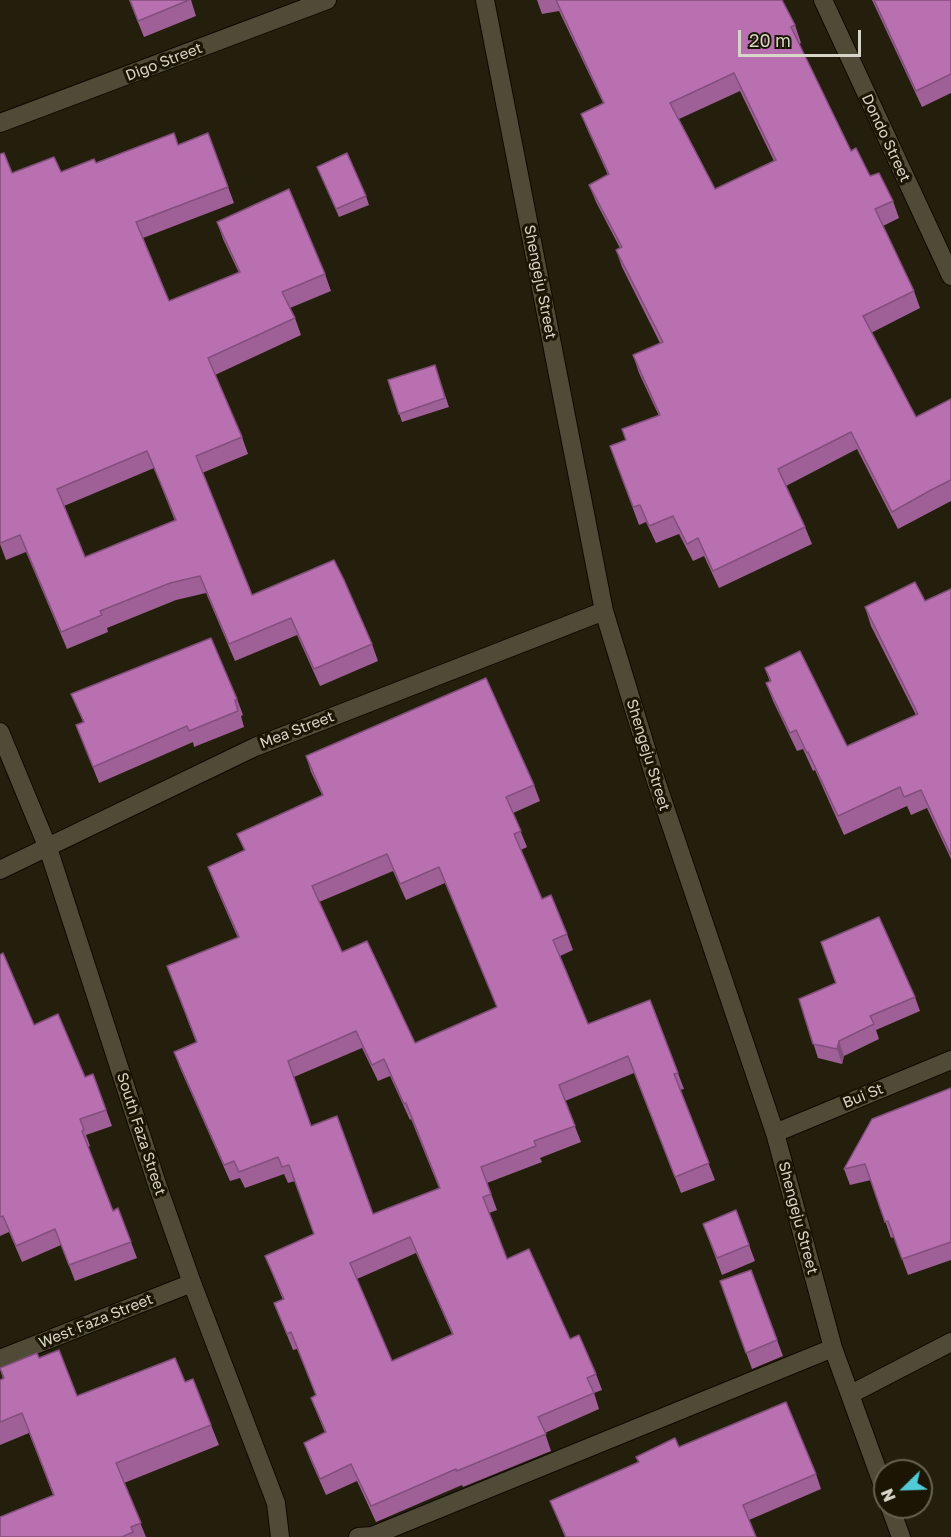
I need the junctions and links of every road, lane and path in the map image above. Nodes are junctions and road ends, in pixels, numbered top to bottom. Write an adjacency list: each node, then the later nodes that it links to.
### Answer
1 (327, 0): 4 (street, Digo Street)
2 (485, 0): 6 (street, Shengeju Street)
3 (823, 0): 5 (street, Dondo Street)
4 (0, 123)
5 (951, 276)
6 (604, 611): 8 (street, Mea Street); 11 (street, Shengeju Street)
7 (0, 732): 8 (street, South Faza Street)
8 (48, 848): 9 (street, Mea Street); 12 (street, South Faza Street)
9 (0, 870)
10 (951, 1060): 11 (street, Bui St)
11 (775, 1132): 14 (street, Shengeju Street)
12 (192, 1282): 15 (street, West Faza Street); 19 (street, South Faza Street)
13 (951, 1342): 16 (street)
14 (833, 1348): 16 (street, Shengeju Street); 20 (street)
15 (0, 1359)
16 (851, 1394): 17 (street, Shengeju Street)
17 (874, 1459)
18 (894, 1519): 21 (street)
19 (280, 1537)
20 (358, 1537)
21 (901, 1537)

